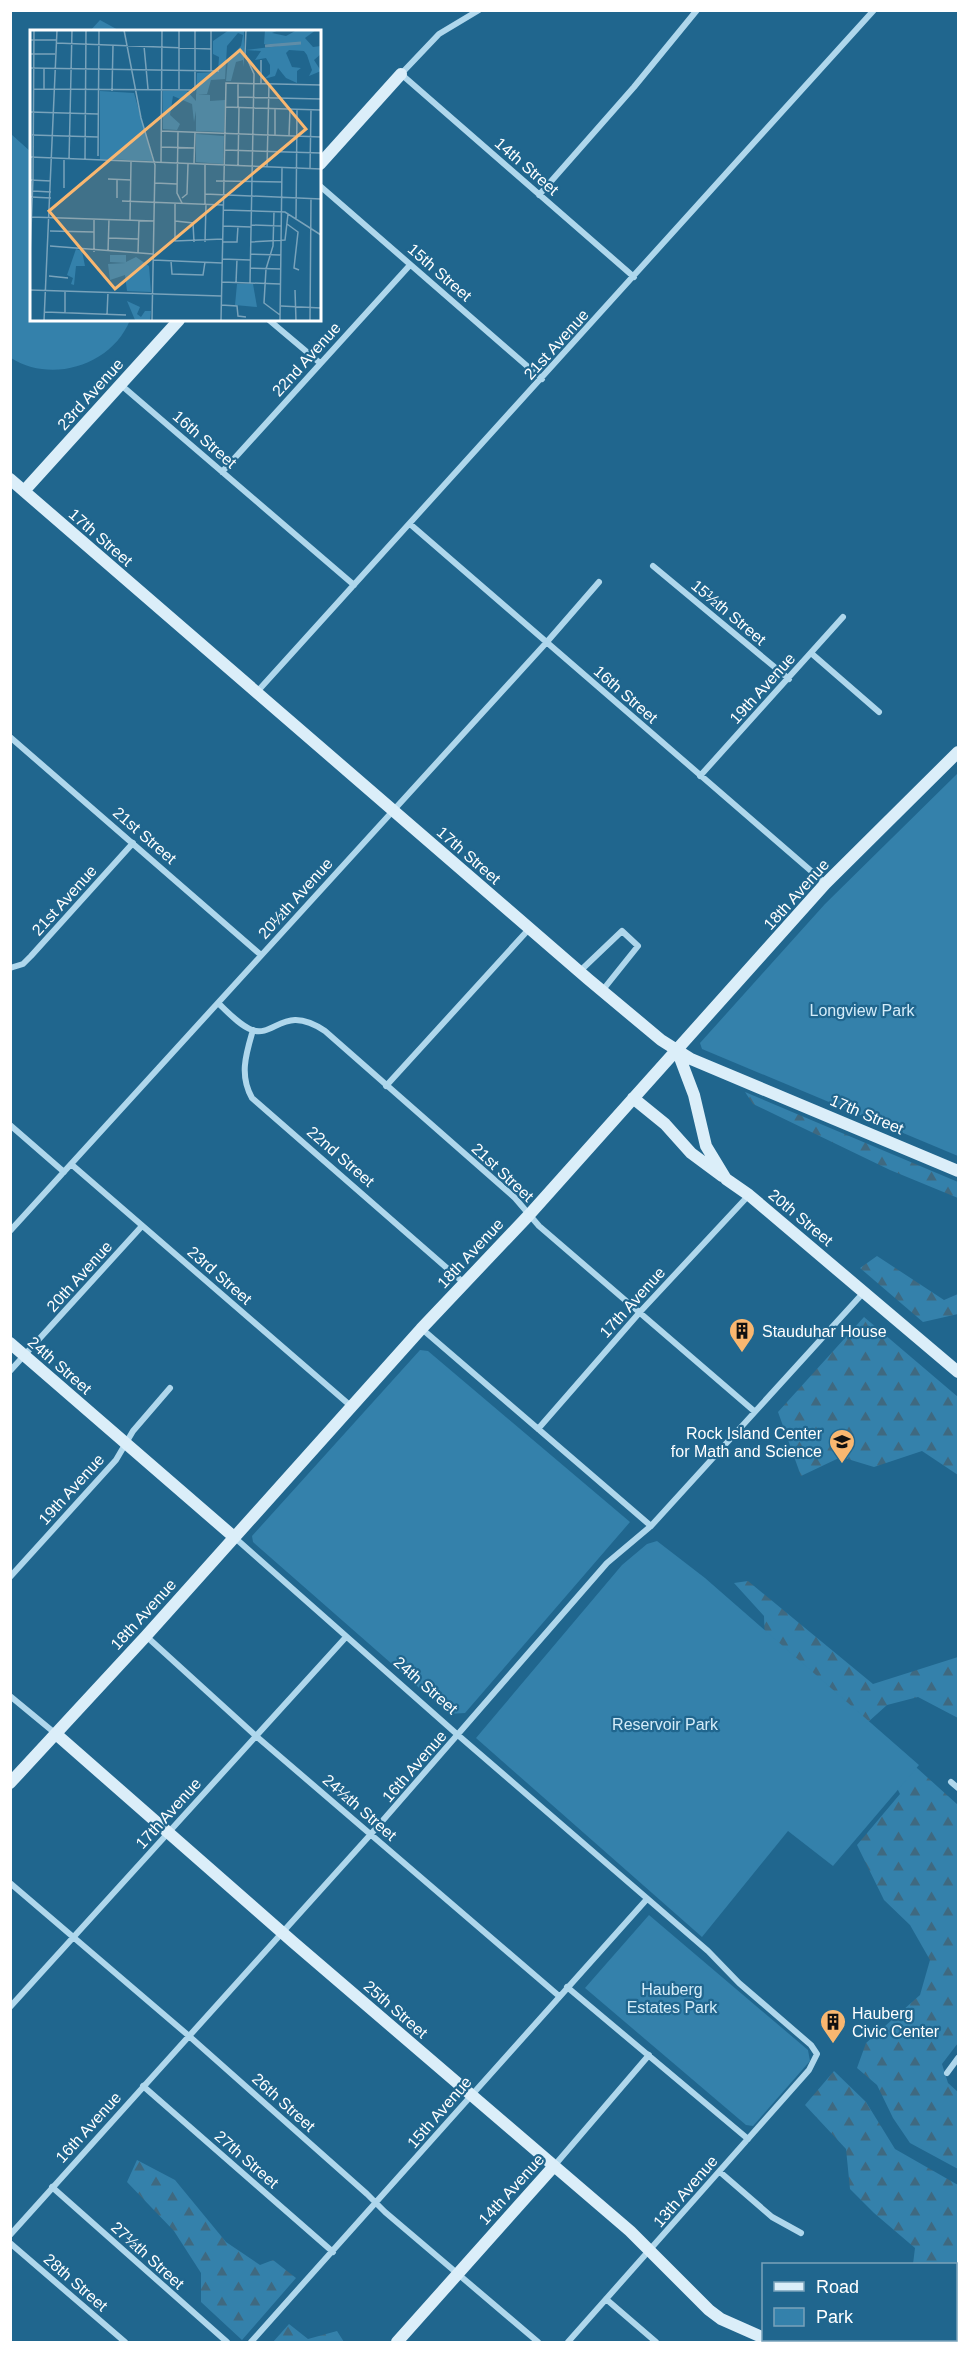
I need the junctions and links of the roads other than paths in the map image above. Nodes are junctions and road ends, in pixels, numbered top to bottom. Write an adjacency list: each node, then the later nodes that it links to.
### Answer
1 (479, 10): 4 (street)
2 (697, 10): 7 (street)
3 (874, 10): 9 (street, 21st Avenue)
4 (401, 74): 5 (street); 7 (street, 14th Street)
5 (321, 163)
6 (321, 187): 8 (street, 15th Street)
7 (540, 195): 9 (street, 14th Street)
8 (410, 265): 12 (street, 22nd Avenue); 13 (street, 15th Street)
9 (634, 278): 13 (street, 21st Avenue)
10 (178, 321): 14 (street, 23rd Avenue)
11 (270, 321): 12 (street)
12 (320, 363): 15 (street, 22nd Avenue)
13 (542, 379): 18 (street, 21st Avenue)
14 (121, 385): 15 (street, 16th Street); 17 (street, 23rd Avenue)
15 (222, 472): 21 (street, 16th Street)
16 (10, 479): 17 (street, 17th Street)
17 (24, 491): 26 (street, 17th Street)
18 (410, 524): 21 (street, 21st Avenue); 23 (street, 16th Street)
19 (653, 566): 25 (street, 15½th Street)
20 (599, 582): 23 (street, 20½th Avenue)
21 (354, 585): 26 (street, 21st Avenue)
22 (843, 617): 24 (street, 19th Avenue)
23 (546, 643): 30 (street, 16th Street); 31 (street, 20½th Avenue)
24 (811, 653): 25 (street, 19th Avenue); 27 (street)
25 (789, 679): 30 (street, 19th Avenue)
26 (256, 693): 31 (street, 17th Street)
27 (879, 712)
28 (10, 736): 32 (street, 21st Street)
29 (958, 752): 33 (street, 18th Avenue)
30 (700, 776): 33 (street, 16th Street)
31 (393, 810): 34 (street, 17th Street); 35 (street, 20½th Avenue)
32 (133, 843): 35 (street, 21st Street); 36 (street, 21st Avenue)
33 (825, 884): 41 (street, 18th Avenue)
34 (529, 929): 37 (street, 17th Street); 42 (street)
35 (261, 955): 39 (street, 20½th Avenue)
36 (10, 968)
37 (579, 972): 38 (street, 17th Street); 38 (street)
38 (602, 991): 41 (street, 17th Street)
39 (218, 1003): 40 (street); 45 (street, 20½th Avenue)
40 (253, 1030): 42 (street, 21st Street); 53 (street, 22nd Street)
41 (677, 1050): 43 (street, 18th Avenue); 46 (street, 17th Street); 48 (street, 20th Street)
42 (387, 1086): 50 (street, 21st Street)
43 (633, 1098): 48 (street); 50 (street, 18th Avenue)
44 (10, 1125): 47 (street)
45 (71, 1164): 47 (street, 20½th Avenue); 51 (street, 23rd Street)
46 (958, 1171)
47 (64, 1172): 52 (street, 20½th Avenue)
48 (726, 1179): 49 (street, 20th Street)
49 (749, 1195): 54 (street, 20th Street); 55 (street, 17th Avenue)
50 (529, 1215): 53 (street, 18th Avenue); 55 (street, 21st Street)
51 (142, 1226): 58 (street, 20th Avenue); 62 (street, 23rd Street)
52 (10, 1231)
53 (464, 1283): 56 (street, 18th Avenue)
54 (865, 1292): 60 (street, 20th Street); 63 (street, 16th Avenue)
55 (640, 1312): 63 (street, 21st Street); 64 (street, 17th Avenue)
56 (421, 1329): 62 (street, 18th Avenue); 64 (street)
57 (10, 1343): 58 (street, 24th Street)
58 (25, 1356): 59 (street, 20th Avenue); 65 (street, 24th Street)
59 (10, 1371)
60 (958, 1372)
61 (170, 1388): 65 (street, 19th Avenue)
62 (352, 1407): 67 (street, 18th Avenue)
63 (754, 1411): 66 (street, 16th Avenue)
64 (538, 1429): 66 (street)
65 (125, 1443): 67 (street, 24th Street); 68 (street, 19th Avenue)
66 (651, 1526): 74 (street, 16th Avenue)
67 (234, 1537): 69 (street, 18th Avenue); 70 (street, 24th Street)
68 (10, 1577)
69 (146, 1636): 72 (street, 18th Avenue); 73 (street, 24½th Street)
70 (346, 1637): 73 (street, 17th Avenue); 74 (street, 24th Street)
71 (10, 1696): 72 (street, 25th Street)
72 (56, 1734): 76 (street, 18th Avenue); 78 (street, 25th Street)
73 (256, 1736): 78 (street, 17th Avenue); 79 (street, 24½th Street)
74 (459, 1736): 79 (street, 16th Avenue); 81 (street, 24th Street)
75 (951, 1782): 77 (street)
76 (10, 1783)
77 (958, 1787)
78 (168, 1833): 82 (street, 25th Street); 83 (street, 17th Avenue)
79 (371, 1834): 82 (street, 16th Avenue); 85 (street, 24½th Street)
80 (10, 1883): 83 (street, 26th Street)
81 (647, 1899): 84 (street, 15th Avenue); 88 (street, 24th Street)
82 (282, 1932): 87 (street, 16th Avenue); 93 (street, 25th Street)
83 (74, 1938): 86 (street, 17th Avenue); 87 (street, 26th Street)
84 (567, 1987): 85 (street, 15th Avenue); 89 (street)
85 (559, 1996): 93 (street, 15th Avenue)
86 (10, 2007)
87 (189, 2036): 92 (street, 16th Avenue); 98 (street, 26th Street)
88 (818, 2054): 94 (street, 13th Avenue)
89 (649, 2055): 94 (street); 95 (street, 14th Avenue)
90 (958, 2058): 91 (street)
91 (947, 2073)
92 (143, 2086): 97 (street, 16th Avenue); 103 (street, 27th Street)
93 (471, 2095): 95 (street, 25th Street); 98 (street, 15th Avenue)
94 (748, 2139): 96 (street, 13th Avenue)
95 (554, 2166): 102 (street, 25th Street); 104 (street, 14th Avenue)
96 (720, 2172): 99 (street); 102 (street, 13th Avenue)
97 (52, 2187): 100 (street, 16th Avenue); 108 (street, 27½th Street)
98 (376, 2203): 103 (street, 15th Avenue); 104 (street, 26th Street)
99 (801, 2233)
100 (10, 2235)
101 (10, 2243): 107 (street, 28th Street)
102 (650, 2250): 105 (street, 13th Avenue); 106 (street, 25th Street)
103 (333, 2252): 109 (street, 15th Avenue)
104 (457, 2274): 110 (street, 14th Avenue); 111 (street, 26th Street)
105 (606, 2299): 112 (street, 13th Avenue); 113 (street)
106 (762, 2337)
107 (125, 2343)
108 (226, 2343)
109 (251, 2343)
110 (396, 2343)
111 (538, 2343)
112 (568, 2343)
113 (656, 2343)

